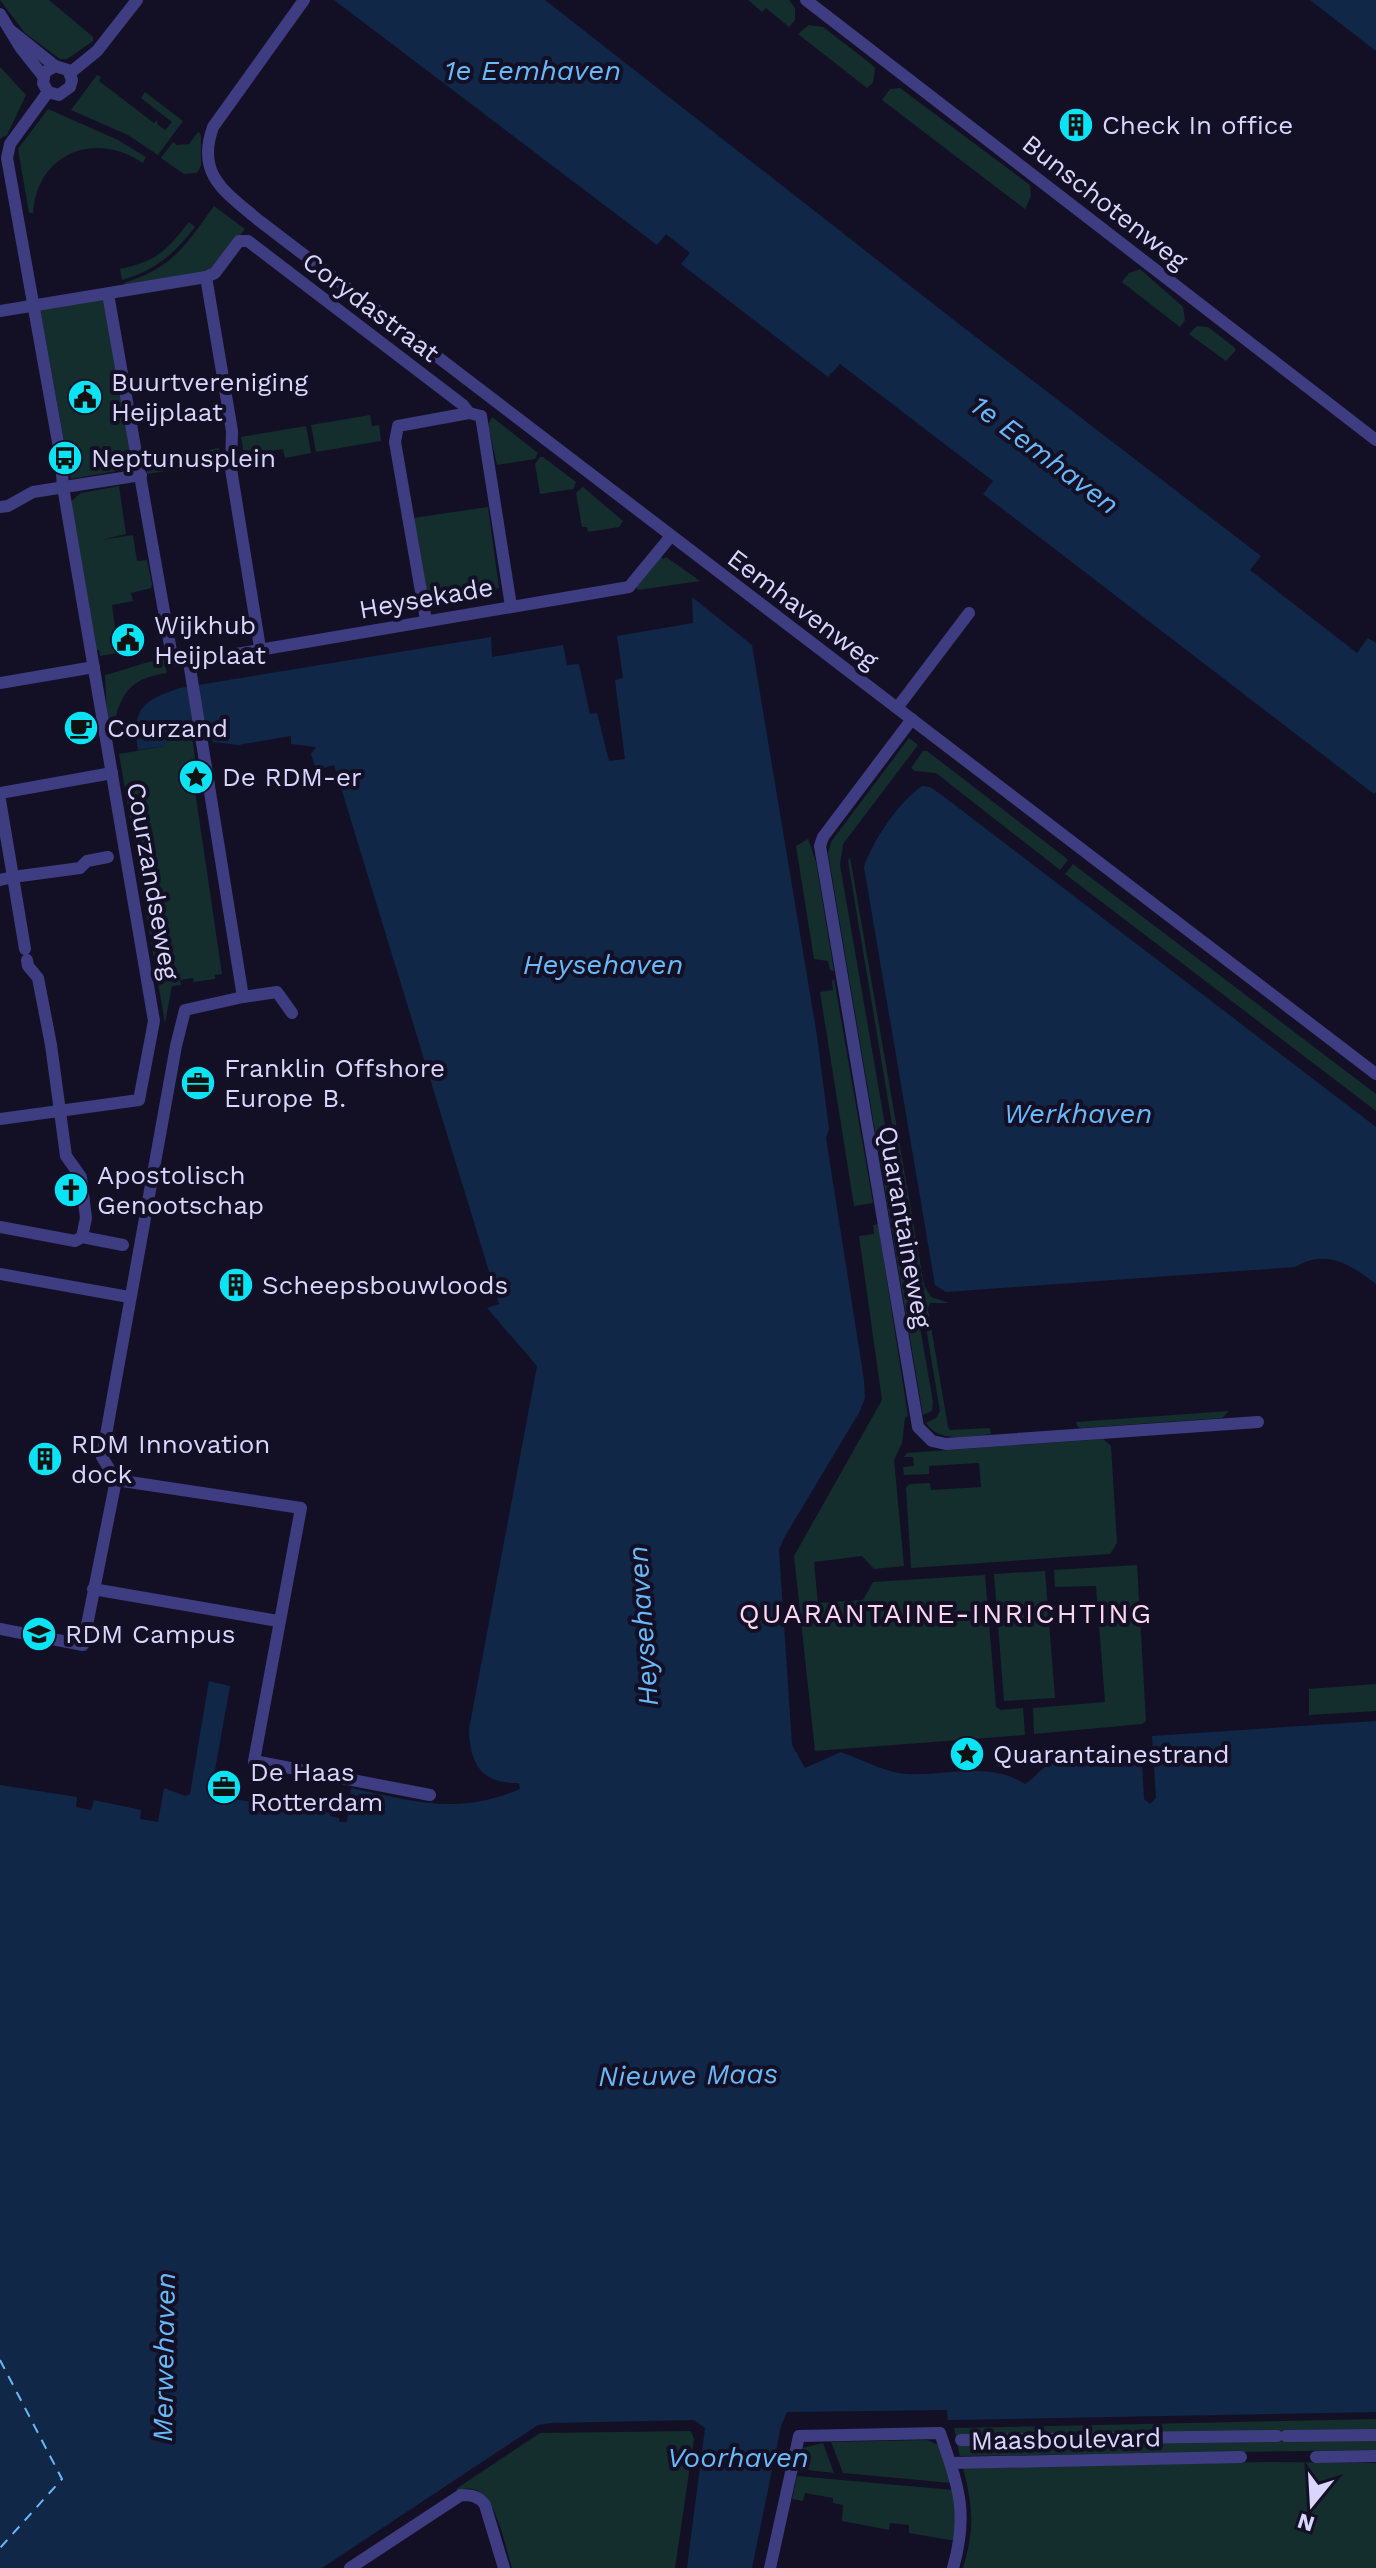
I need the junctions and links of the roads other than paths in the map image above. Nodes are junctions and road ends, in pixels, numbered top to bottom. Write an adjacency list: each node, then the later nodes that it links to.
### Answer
1 (137, 0): 7 (street)
2 (304, 0): 15 (street, Eemhavenweg)
3 (806, 0): 17 (street, Bunschotenweg)
4 (0, 14): 5 (street)
5 (10, 30): 6 (street); 8 (street)
6 (55, 66): 7 (street); 8 (street)
7 (70, 73): 9 (street)
8 (43, 76): 9 (street)
9 (48, 92): 10 (street)
10 (5, 145): 13 (street, Courzandseweg)
11 (206, 277): 12 (street); 16 (street, Corydastraat); 25 (street)
12 (108, 294): 13 (street); 18 (street)
13 (33, 305): 14 (street); 19 (street, Courzandseweg)
14 (0, 311)
15 (493, 400): 16 (street); 21 (street, Eemhavenweg)
16 (475, 415): 22 (street); 24 (street)
17 (1376, 440)
18 (141, 475): 19 (street); 26 (street)
19 (63, 487): 20 (street); 27 (street, Courzandseweg)
20 (0, 507)
21 (671, 536): 22 (street, Heysekade); 29 (street, Eemhavenweg)
22 (511, 606): 24 (street, Heysekade)
23 (969, 613): 29 (street)
24 (426, 620): 25 (street, Heysekade)
25 (260, 648): 26 (street, Heysekade)
26 (189, 662): 36 (street)
27 (94, 667): 28 (street); 31 (street, Courzandseweg)
28 (0, 683)
29 (897, 708): 30 (street, Eemhavenweg)
30 (912, 719): 38 (street, Eemhavenweg); 46 (street, Quarantaineweg)
31 (112, 773): 32 (street); 39 (street, Courzandseweg)
32 (0, 793)
33 (0, 800): 35 (street)
34 (108, 857): 35 (street)
35 (6, 878): 39 (street)
36 (243, 997): 37 (street); 45 (street)
37 (292, 1013)
38 (1376, 1074)
39 (60, 1112): 40 (street); 42 (street)
40 (0, 1119)
41 (0, 1227): 42 (street)
42 (82, 1237): 43 (street)
43 (123, 1245)
44 (0, 1274): 45 (street)
45 (129, 1297): 47 (street)
46 (1258, 1422)
47 (116, 1480): 48 (street); 49 (street)
48 (93, 1589): 49 (street); 50 (street)
49 (278, 1621): 51 (street)
50 (0, 1629)
51 (430, 1795)
52 (1376, 2435): 53 (street, Maasboulevard)
53 (961, 2440)
54 (1376, 2456): 56 (street)
55 (1241, 2457): 57 (street, Maasboulevard)
56 (1316, 2457)
57 (951, 2463): 60 (street); 61 (street, Maasboulevard)
58 (350, 2568): 59 (street)
59 (504, 2568)
60 (770, 2568)
61 (953, 2568)

